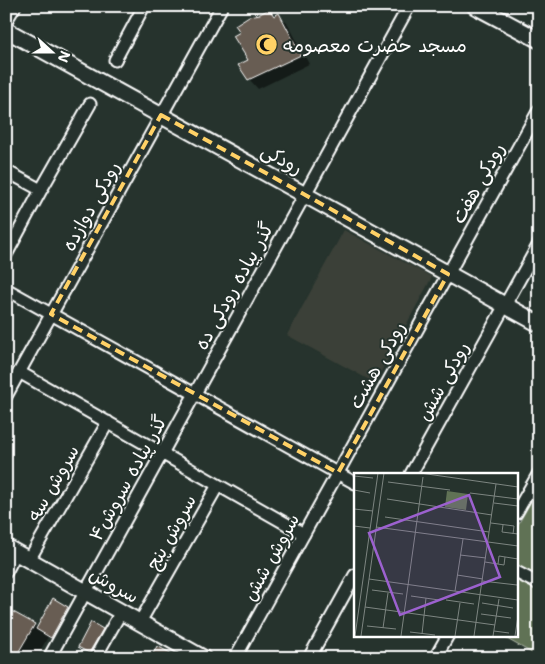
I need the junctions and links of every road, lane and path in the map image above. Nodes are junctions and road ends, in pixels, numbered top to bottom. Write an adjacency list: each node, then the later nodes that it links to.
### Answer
1 (15, 6): 6 (street)
2 (144, 6): 9 (street)
3 (222, 6): 12 (street, رودکی دوازده)
4 (409, 6): 15 (street, گذر پیاده رودکی ده)
5 (475, 6): 8 (street)
6 (6, 21)
7 (6, 30): 12 (street, رودکی)
8 (539, 40)
9 (115, 60)
10 (90, 104): 14 (street)
11 (539, 110): 18 (street, رودکی هفت)
12 (161, 115): 15 (street, رودکی); 21 (street, رودکی دوازده)
13 (6, 171): 14 (street)
14 (40, 190): 17 (street)
15 (305, 194): 18 (street, رودکی); 24 (street, گذر پیاده رودکی ده)
16 (539, 244): 20 (street, رودکی شش)
17 (6, 255)
18 (448, 274): 20 (street, رودکی); 28 (street, رودکی هشت)
19 (6, 289): 21 (street)
20 (505, 305): 22 (street, رودکی); 29 (street, رودکی شش)
21 (51, 314): 23 (street, رودکی دوازده); 24 (street)
22 (539, 324)
23 (20, 372): 25 (street, رودکی دوازده); 26 (street)
24 (195, 394): 27 (street, گذر پیاده سروش۴); 28 (street)
25 (6, 396)
26 (108, 422): 27 (street); 35 (street, سروش سه)
27 (161, 454): 32 (street); 40 (street, گذر پیاده سروش۴)
28 (338, 473): 31 (street); 34 (street, سروش شش)
29 (412, 473)
30 (539, 473): 33 (street)
31 (354, 482)
32 (218, 485): 34 (street); 42 (street, سروش پنج)
33 (518, 510)
34 (304, 534): 47 (street, سروش شش)
35 (17, 554): 36 (street, سروش سه); 40 (street, سروش)
36 (6, 572)
37 (518, 573): 39 (street)
38 (354, 576): 48 (street)
39 (539, 584)
40 (85, 592): 41 (street, سروش); 44 (street, گذر پیاده سروش۴)
41 (121, 612): 42 (street, سروش); 45 (street)
42 (140, 622): 46 (street, سروش)
43 (447, 636): 49 (street)
44 (49, 658)
45 (95, 658)
46 (203, 658)
47 (235, 658)
48 (309, 658)
49 (435, 658)

